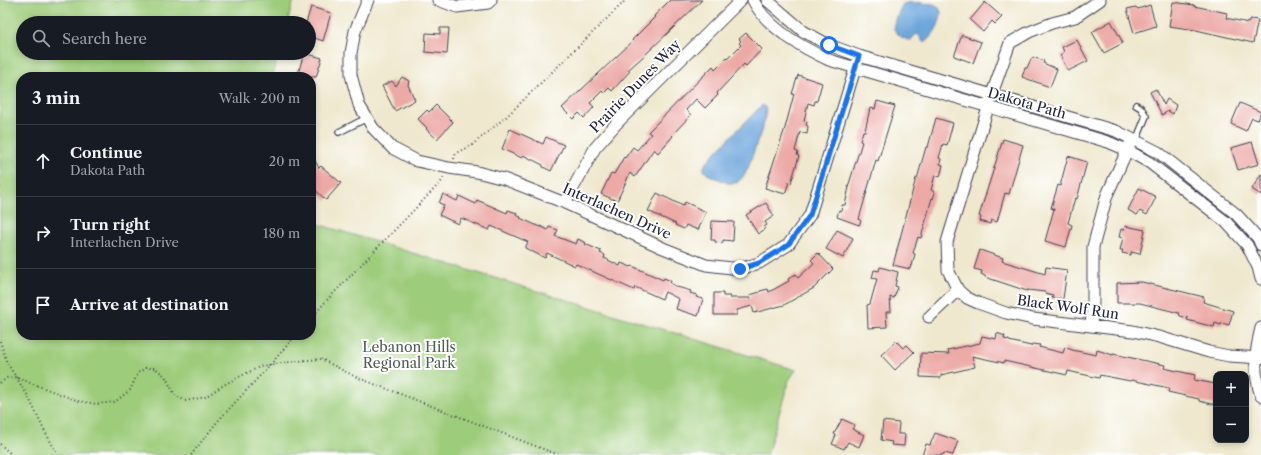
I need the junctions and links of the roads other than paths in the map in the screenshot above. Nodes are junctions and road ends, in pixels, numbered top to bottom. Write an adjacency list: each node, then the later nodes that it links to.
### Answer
1 (368, 0): 13 (street, Interlachen Drive)
2 (438, 0): 3 (street)
3 (491, 0)
4 (741, 0): 17 (street, Prairie Dunes Way)
5 (754, 0): 9 (street, Dakota Path)
6 (767, 0): 8 (street, Dakota Path)
7 (1098, 0): 10 (street, Black Wolf Run)
8 (859, 56): 9 (street, Interlachen Drive); 10 (street, Dakota Path)
9 (855, 68): 12 (street, Dakota Path); 17 (street, Interlachen Drive)
10 (992, 95): 12 (street, Black Wolf Run); 15 (street, Dakota Path)
11 (1136, 105): 15 (lane)
12 (988, 107): 16 (street, Dakota Path); 21 (street, Black Wolf Run)
13 (368, 118): 14 (lane); 17 (street, Interlachen Drive)
14 (339, 132)
15 (1134, 140): 16 (street); 18 (street, Dakota Path)
16 (1127, 150): 19 (street, Dakota Path); 23 (street)
17 (565, 203)
18 (1261, 244)
19 (1259, 266): 20 (street, Dakota Path)
20 (1261, 279)
21 (958, 290): 22 (street); 23 (street, Black Wolf Run)
22 (929, 317)
23 (1091, 326): 25 (street, Black Wolf Run)
24 (1261, 328): 25 (street)
25 (1258, 358): 26 (street)
26 (1261, 396)

